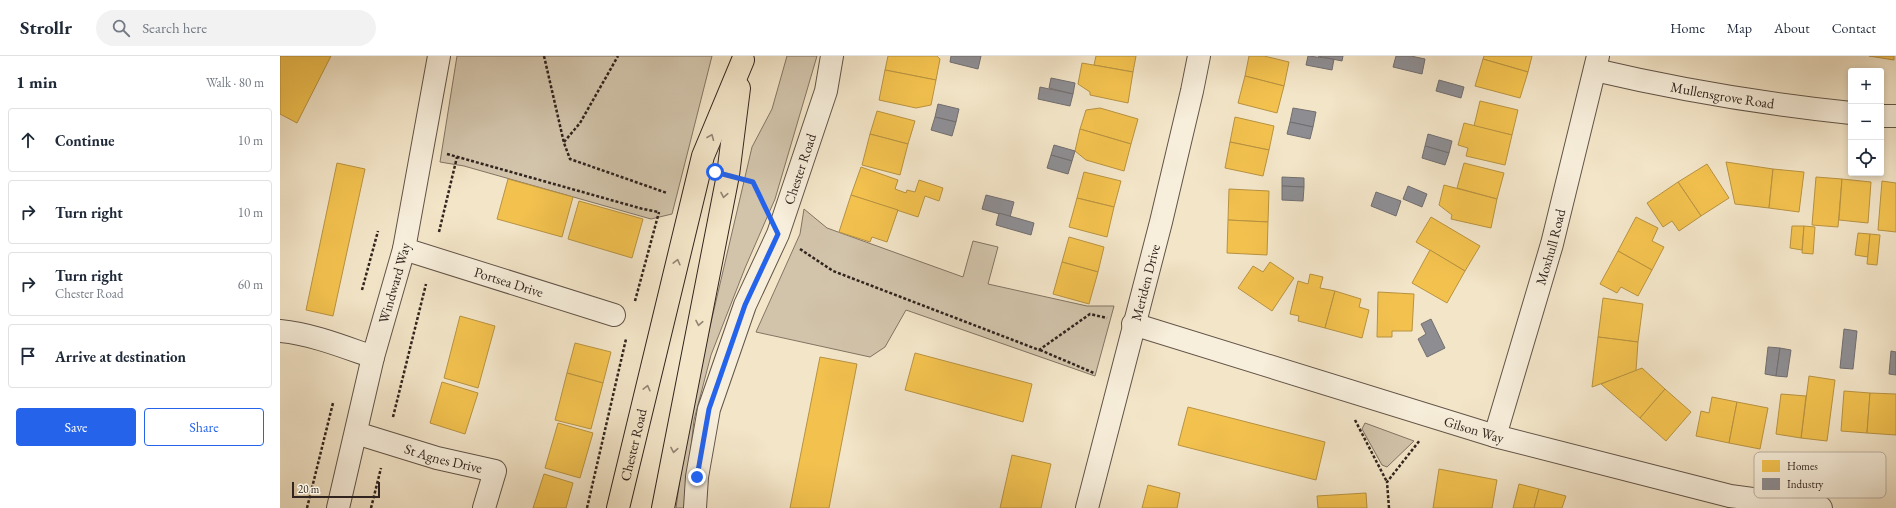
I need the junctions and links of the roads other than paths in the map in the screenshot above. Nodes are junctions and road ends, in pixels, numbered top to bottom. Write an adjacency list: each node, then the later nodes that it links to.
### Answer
1 (439, 56): 9 (street, Windward Way)
2 (832, 56): 20 (street, Chester Road)
3 (1199, 56): 11 (street, Meriden Drive)
4 (743, 58): 18 (main road, Chester Road, one-way to 4); 19 (main road, Chester Road, one-way to 19)
5 (1596, 63): 6 (street, Mullensgrove Road); 15 (street, Moxhull Road)
6 (1848, 112)
7 (1884, 116): 8 (street)
8 (1896, 116)
9 (404, 249): 10 (street, Portsea Drive); 13 (street, Windward Way)
10 (624, 312)
11 (1133, 324): 15 (street, Gilson Way); 21 (street, Meriden Drive)
12 (280, 331): 13 (street)
13 (373, 357): 14 (street, Windward Way)
14 (356, 433): 16 (street, Windward Way); 17 (street, St Agnes Drive)
15 (1495, 436): 22 (street, Gilson Way)
16 (338, 508)
17 (484, 508)
18 (618, 508)
19 (663, 508)
20 (695, 508)
21 (1087, 508)
22 (1821, 508)

